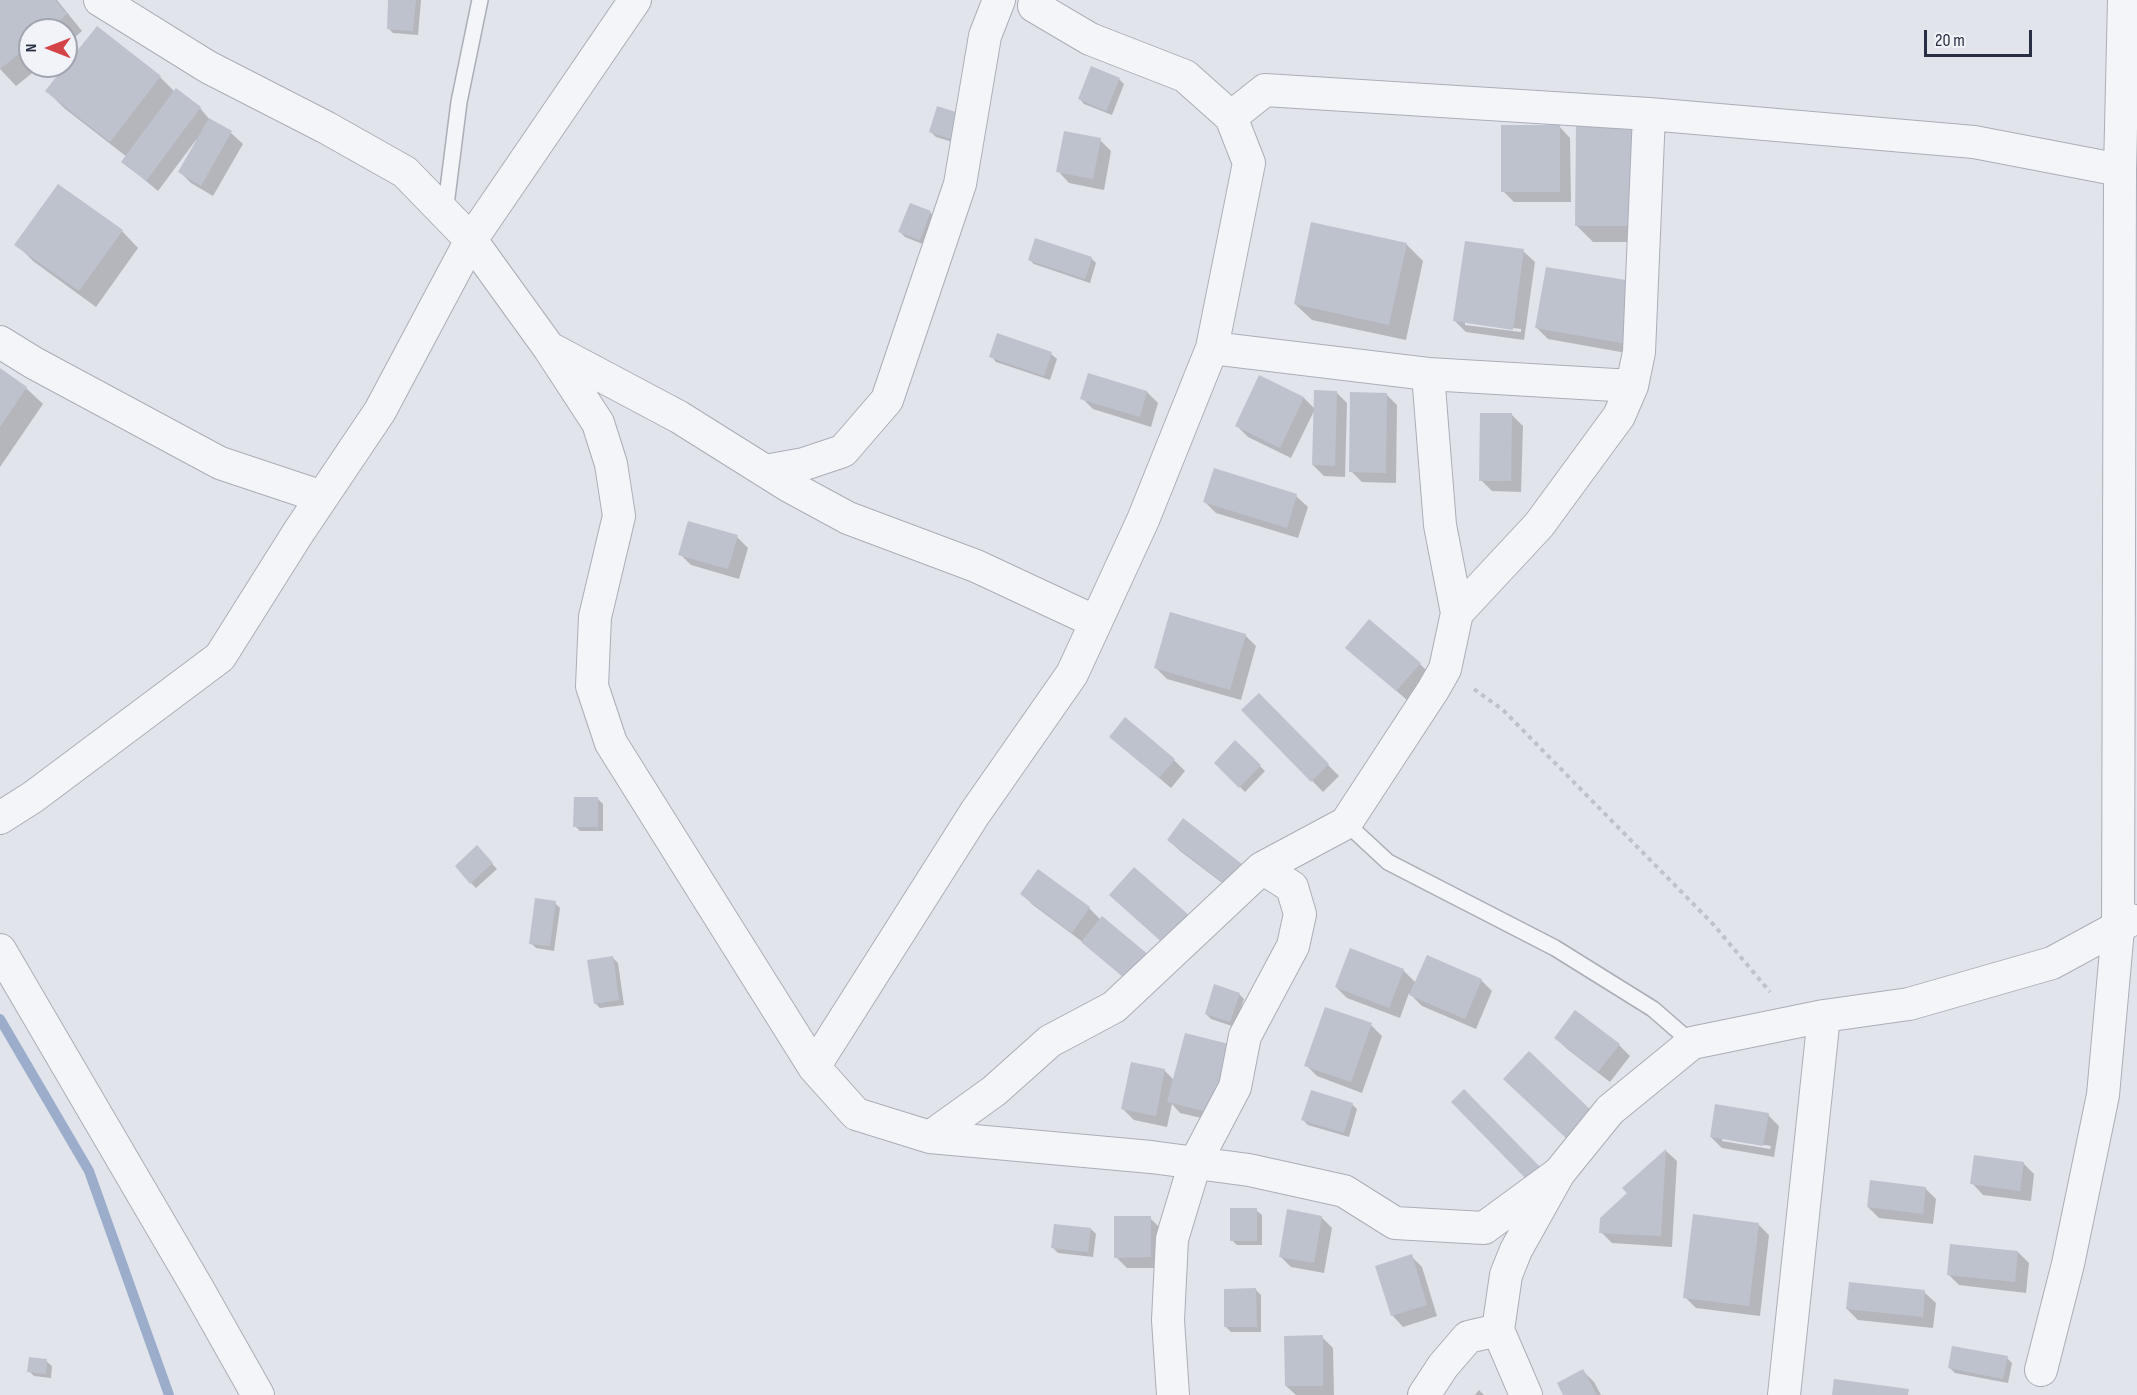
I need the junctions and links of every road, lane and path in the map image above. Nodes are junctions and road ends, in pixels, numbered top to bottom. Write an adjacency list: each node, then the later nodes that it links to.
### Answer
1 (100, 0): 10 (street)
2 (480, 0): 10 (lane)
3 (635, 0): 11 (street)
4 (999, 0): 17 (street)
5 (1035, 0): 8 (street)
6 (2124, 0): 9 (street)
7 (1649, 114): 8 (street); 9 (street); 16 (street)
8 (1231, 117): 14 (street)
9 (2120, 170): 25 (street)
10 (445, 213): 11 (street)
11 (471, 240): 13 (street); 18 (street)
12 (0, 342): 18 (street)
13 (549, 348): 17 (street); 29 (street)
14 (1212, 348): 15 (street); 20 (street)
15 (1428, 374): 16 (street); 19 (street)
16 (1632, 386): 19 (street)
17 (765, 471): 20 (street)
18 (322, 497): 22 (street)
19 (1457, 613): 21 (street)
20 (1096, 622): 29 (street)
21 (1445, 669): 23 (street); 27 (path)
22 (0, 818)
23 (1346, 823): 24 (street); 28 (lane)
24 (1262, 868): 30 (street); 31 (street)
25 (2127, 923): 27 (street); 34 (street)
26 (0, 950): 35 (street)
27 (1810, 1019): 28 (street); 39 (street)
28 (1692, 1043): 32 (street)
29 (814, 1067): 30 (street)
30 (930, 1137): 31 (street)
31 (1195, 1163): 32 (street); 36 (street)
32 (1558, 1173): 33 (street)
33 (1498, 1330): 37 (street); 38 (street)
34 (2041, 1370)
35 (258, 1395)
36 (1173, 1395)
37 (1424, 1395)
38 (1526, 1395)
39 (1784, 1395)

